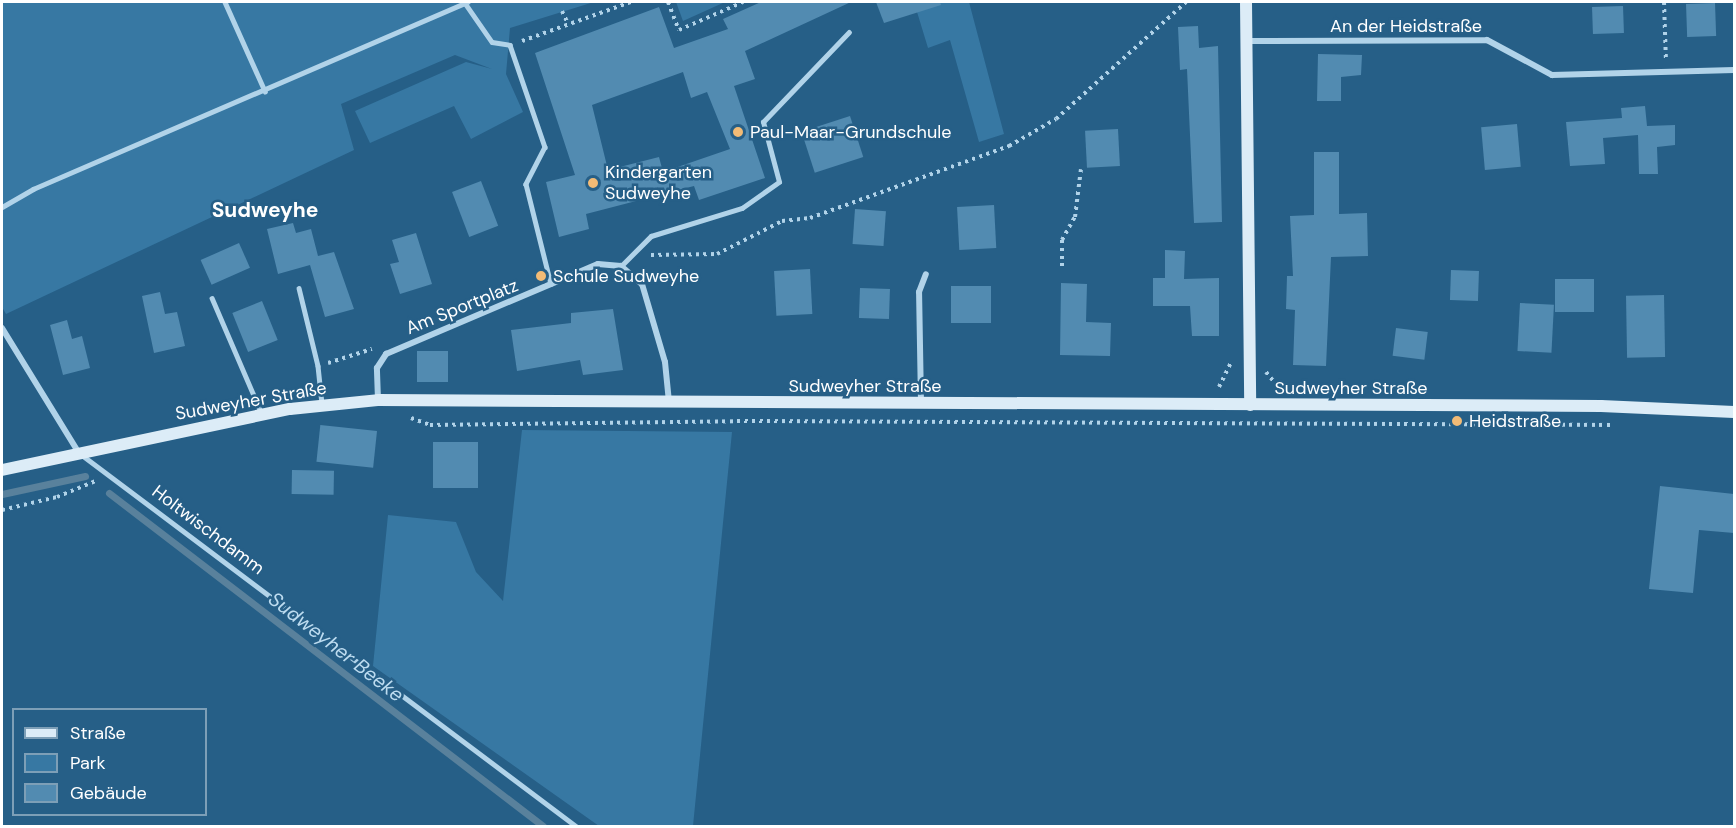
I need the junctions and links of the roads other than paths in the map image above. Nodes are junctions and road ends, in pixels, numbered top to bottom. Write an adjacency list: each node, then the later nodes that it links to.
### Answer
1 (225, 2): 7 (lane)
2 (467, 2): 7 (lane); 11 (lane)
3 (1246, 2): 5 (main road)
4 (849, 32): 9 (lane)
5 (1248, 41): 6 (street, An der Heidstraße); 19 (main road)
6 (1734, 70)
7 (265, 92): 8 (lane)
8 (2, 207)
9 (621, 266): 11 (street, Am Sportplatz); 16 (street)
10 (926, 274): 17 (street)
11 (552, 286): 15 (street, Am Sportplatz)
12 (299, 288): 18 (lane)
13 (212, 298): 21 (lane)
14 (2, 328): 22 (street)
15 (378, 400): 16 (main road, Sudweyher Straße); 18 (main road, Sudweyher Straße)
16 (669, 402): 17 (main road, Sudweyher Straße)
17 (921, 404): 19 (main road, Sudweyher Straße)
18 (322, 405): 21 (main road, Sudweyher Straße)
19 (1250, 405): 20 (main road, Sudweyher Straße)
20 (1734, 412)
21 (262, 414): 22 (main road, Sudweyher Straße)
22 (79, 453): 23 (main road, Sudweyher Straße); 24 (lane, Holtwischdamm)
23 (2, 470)
24 (576, 826)

